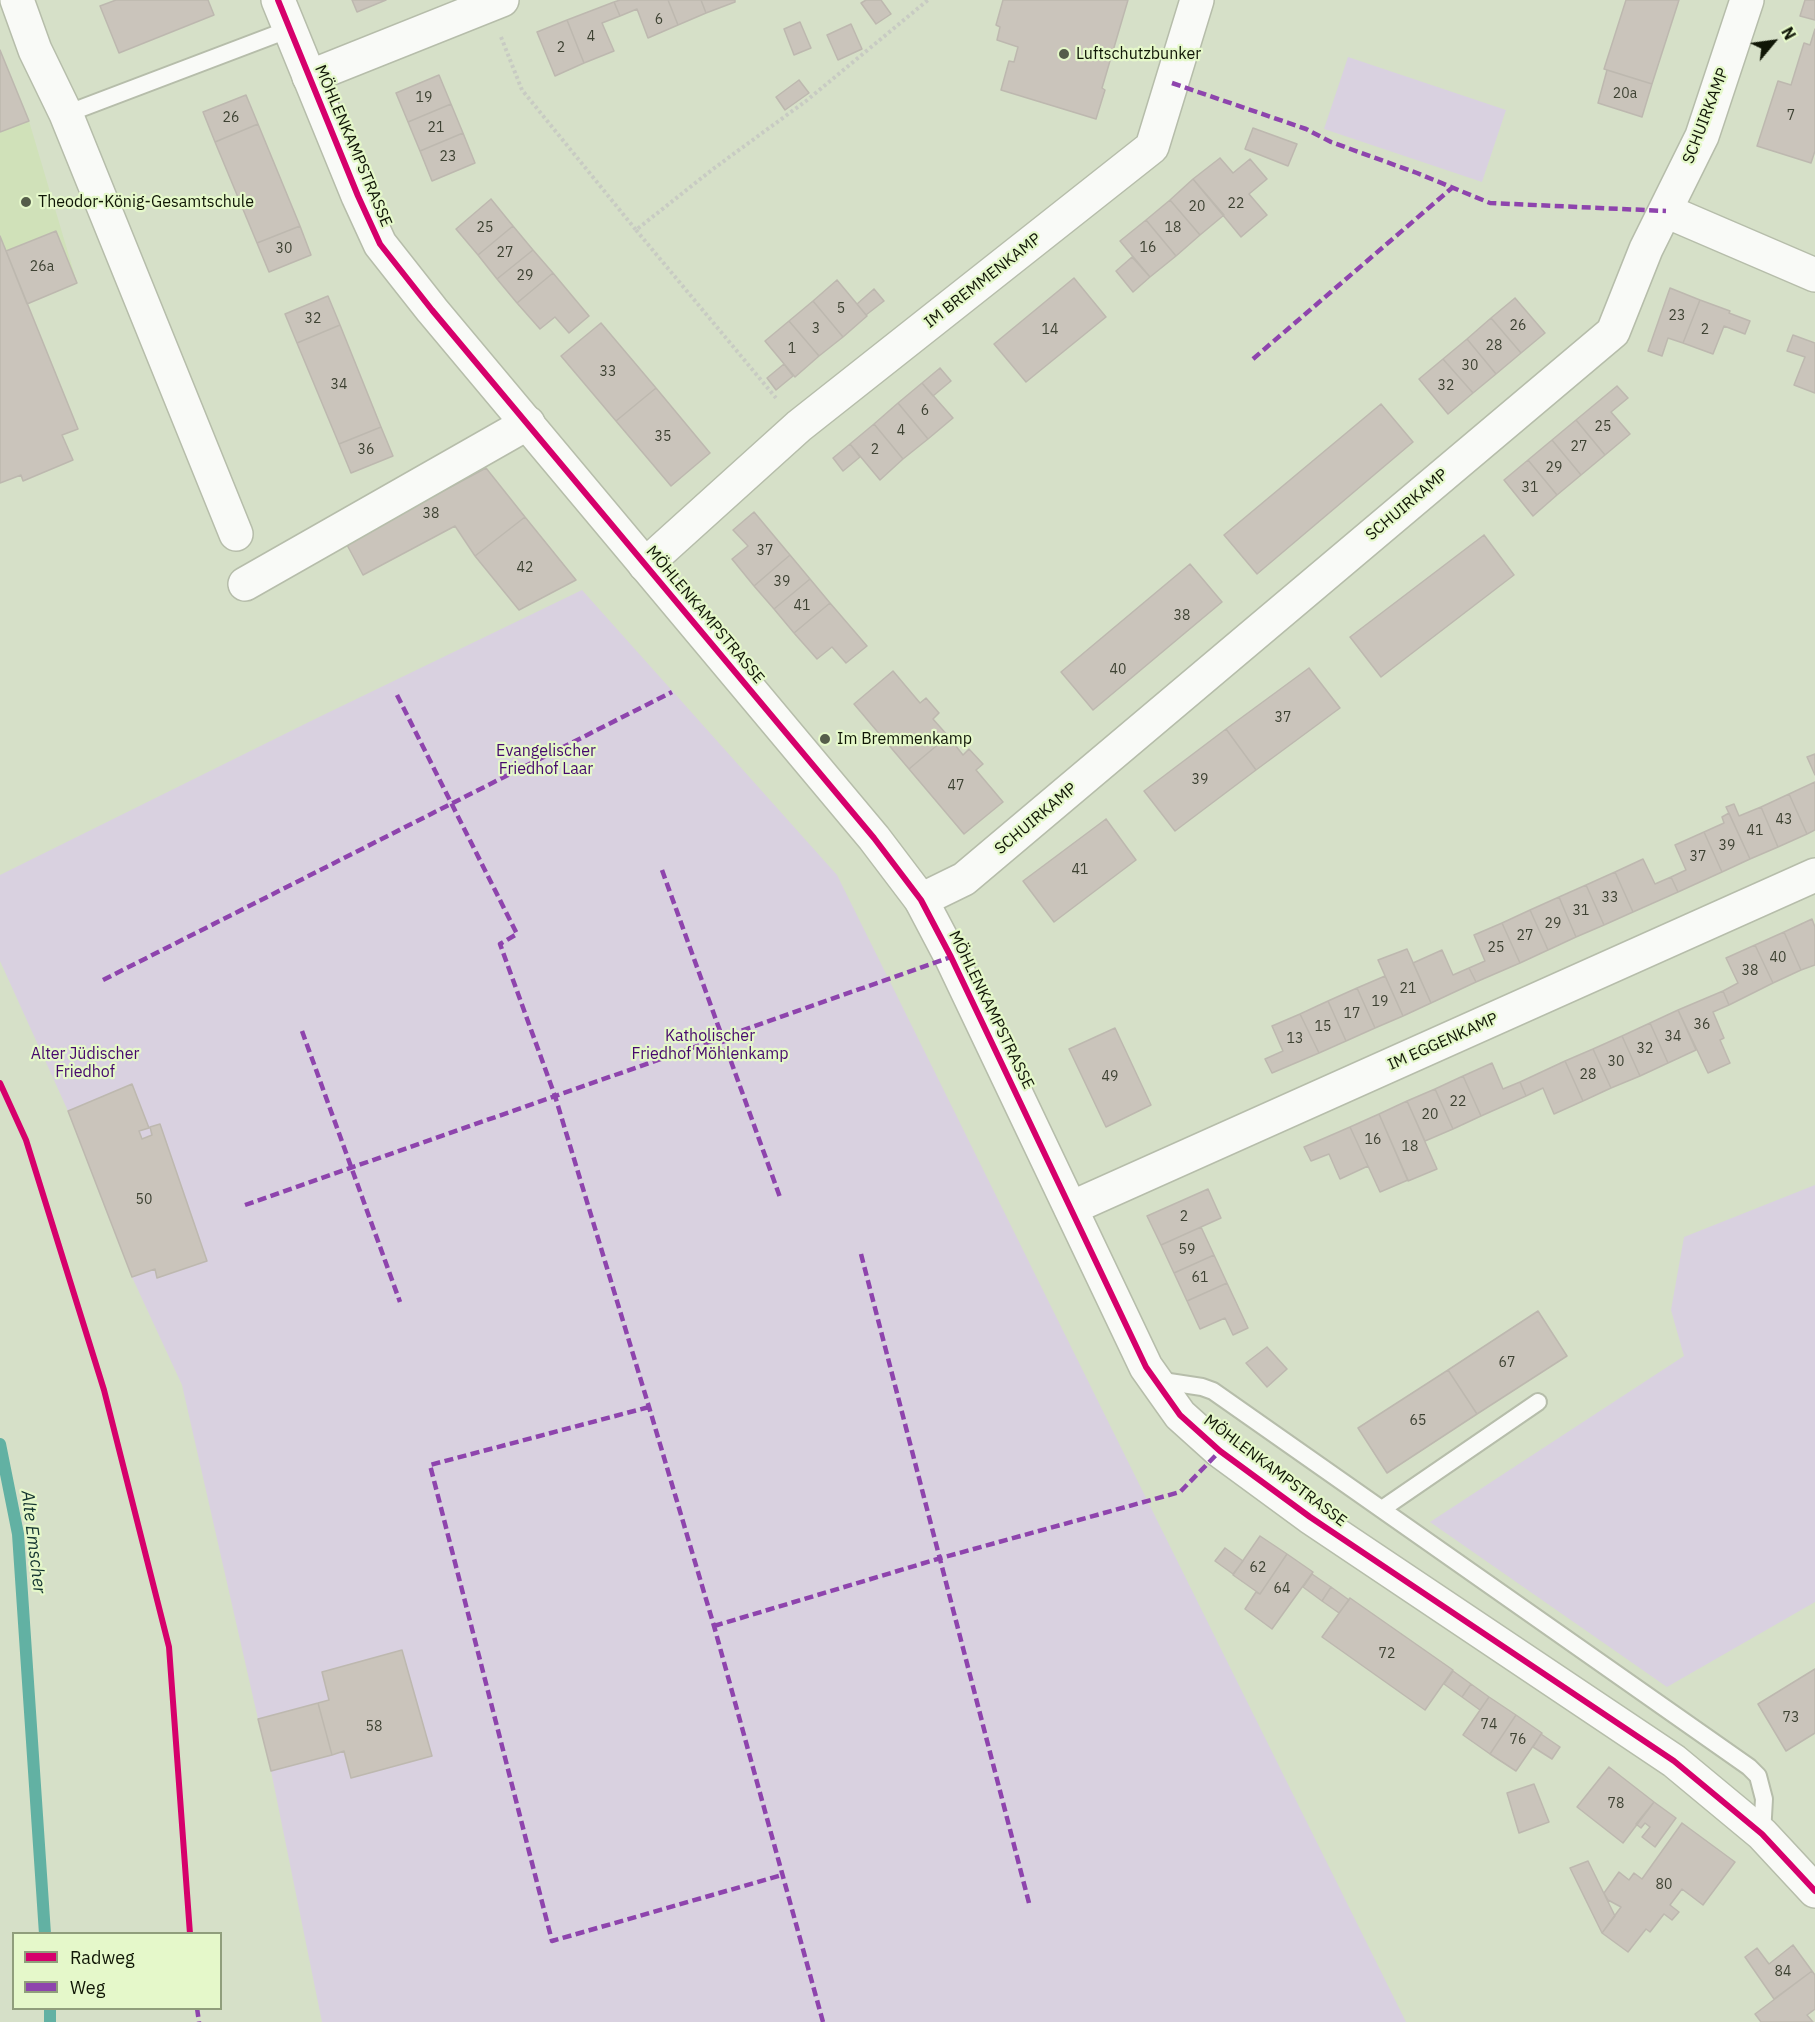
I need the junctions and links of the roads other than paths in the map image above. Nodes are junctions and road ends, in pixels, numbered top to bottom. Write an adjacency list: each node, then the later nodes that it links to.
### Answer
1 (17, 0): 7 (street)
2 (1197, 0): 12 (street, IM BREMMENKAMP)
3 (1747, 0): 8 (street, SCHUIRKAMP)
4 (496, 3): 6 (street)
5 (284, 15): 6 (street, MÖHLENKAMPSTRASSE); 7 (lane)
6 (309, 77): 10 (street, MÖHLENKAMPSTRASSE)
7 (66, 114): 11 (street)
8 (1666, 211): 9 (street); 15 (street, SCHUIRKAMP)
9 (1815, 275)
10 (528, 423): 12 (street, MÖHLENKAMPSTRASSE); 13 (street)
11 (236, 534)
12 (645, 566): 15 (street, MÖHLENKAMPSTRASSE)
13 (244, 584)
14 (1815, 875): 16 (street, IM EGGENKAMP)
15 (921, 900): 16 (street, MÖHLENKAMPSTRASSE)
16 (1071, 1209): 17 (street, MÖHLENKAMPSTRASSE)
17 (1155, 1379): 19 (lane); 20 (street, MÖHLENKAMPSTRASSE)
18 (1538, 1402): 19 (lane)
19 (1382, 1509): 20 (lane)
20 (1762, 1834): 21 (street, MÖHLENKAMPSTRASSE)
21 (1815, 1891)

